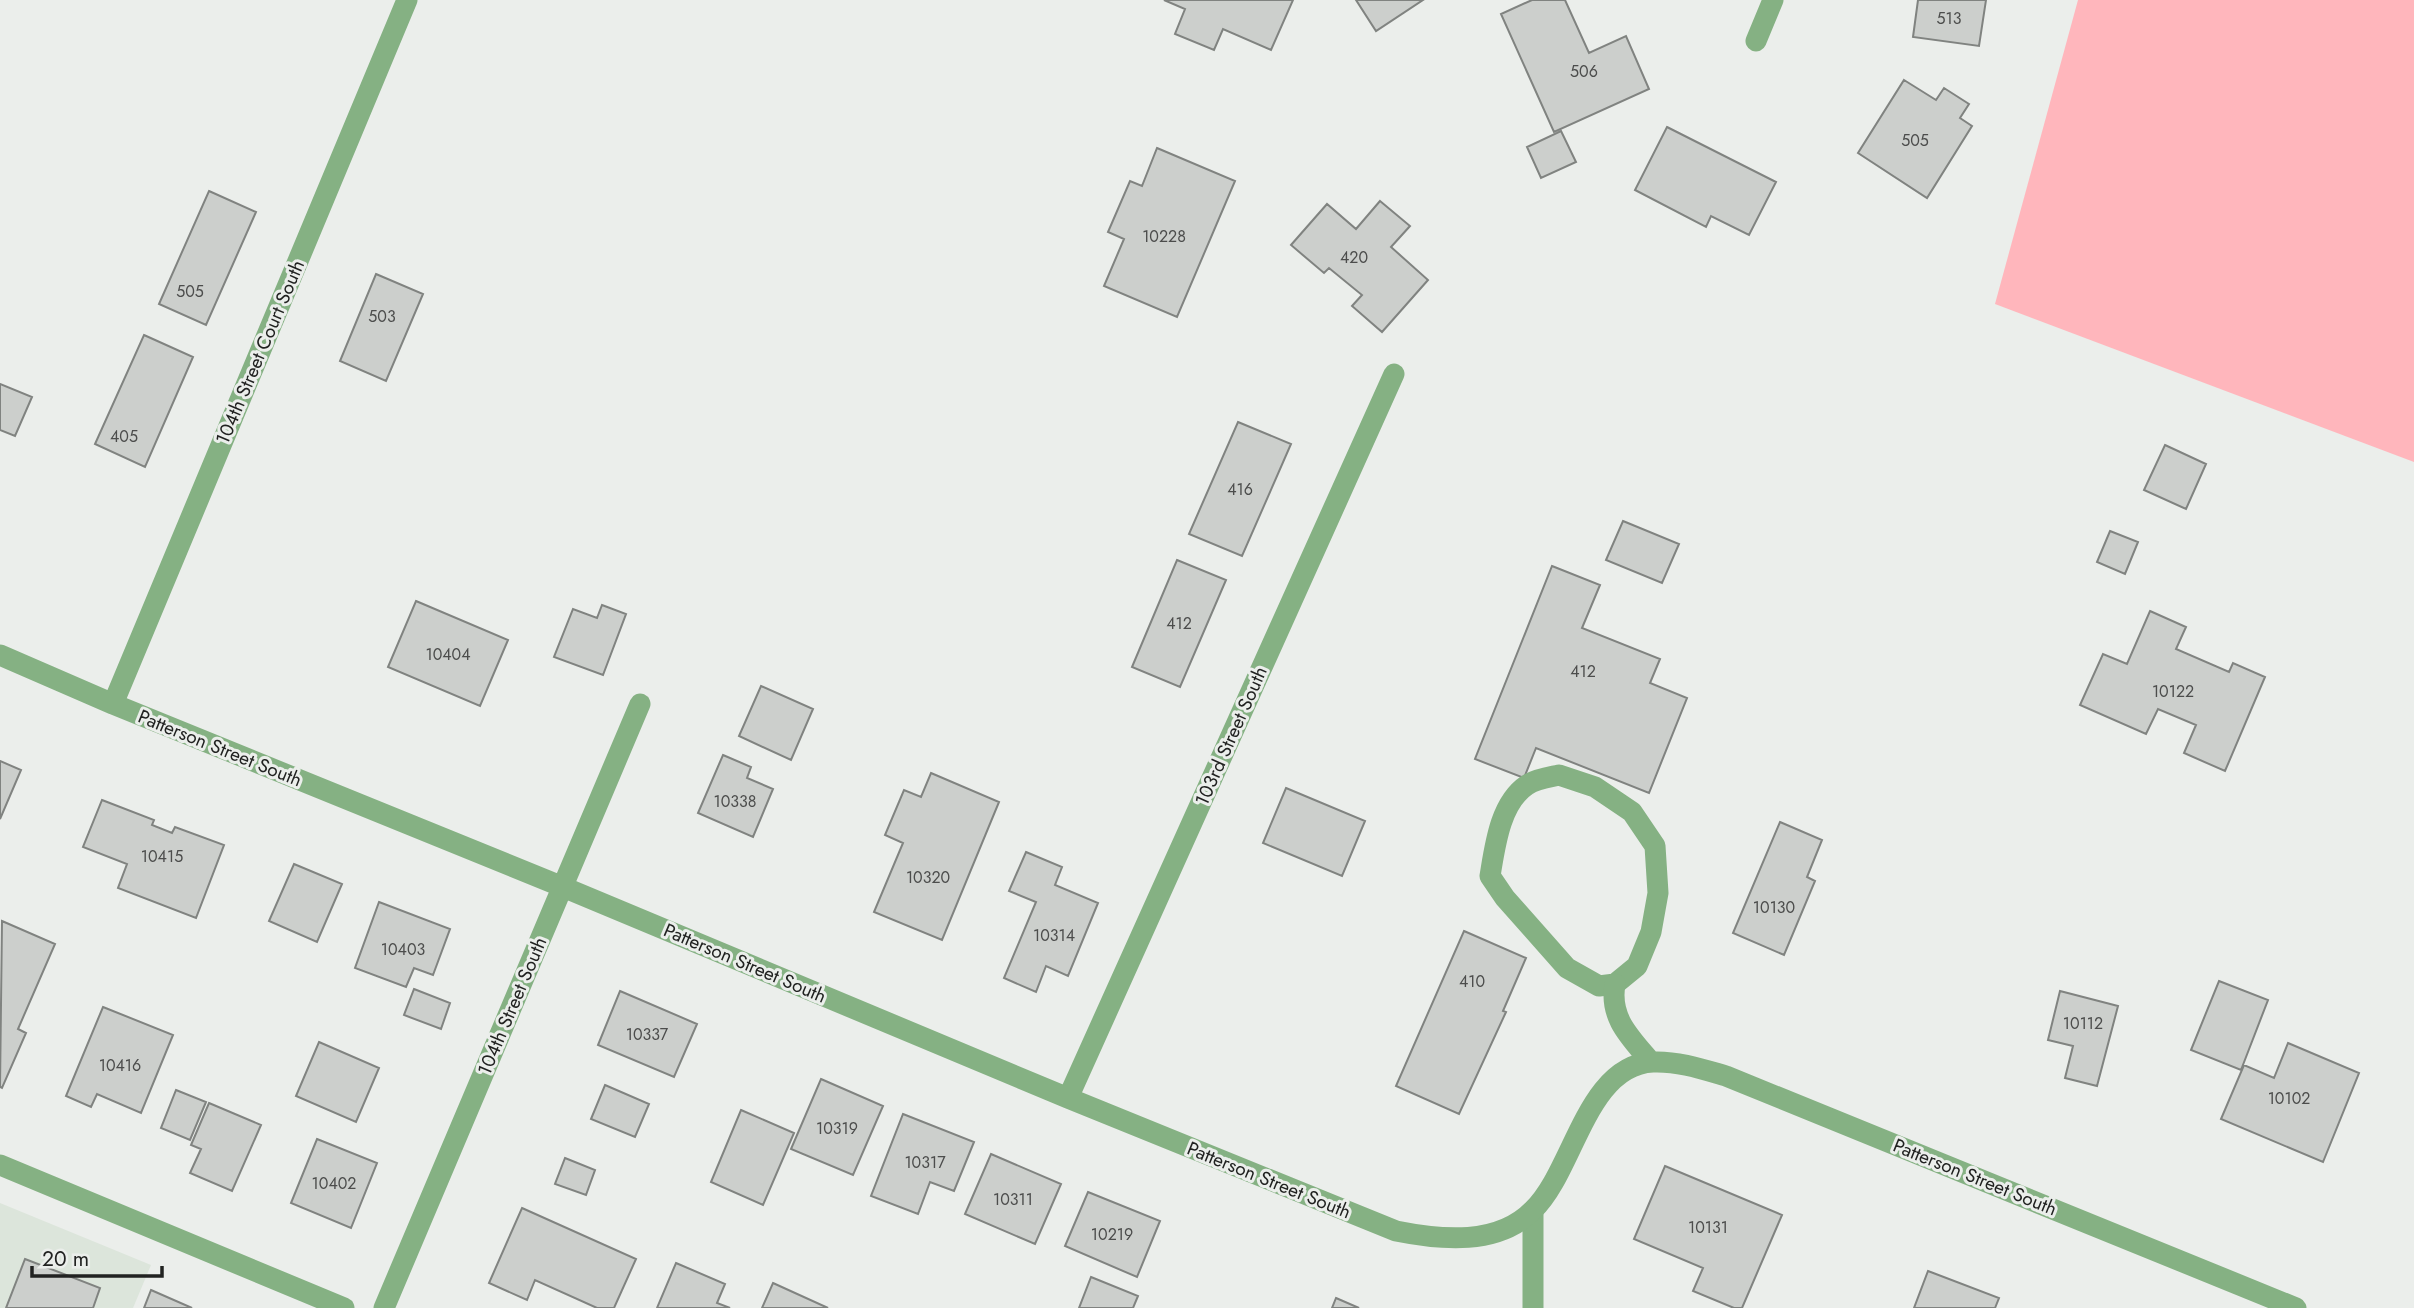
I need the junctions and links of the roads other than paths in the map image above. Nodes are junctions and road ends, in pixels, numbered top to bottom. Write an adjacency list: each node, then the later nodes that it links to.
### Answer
1 (407, 0): 6 (street, 104th Street Court South)
2 (1773, 0): 3 (street)
3 (1756, 41)
4 (1394, 374): 11 (street, 103rd Street South)
5 (0, 655): 6 (street, Patterson Street South)
6 (113, 704): 8 (street, Patterson Street South)
7 (640, 704): 8 (street, 104th Street South)
8 (563, 887): 11 (street, Patterson Street South); 15 (street, 104th Street South)
9 (1615, 984): 9 (street); 10 (street)
10 (1650, 1062): 13 (street); 17 (street, Patterson Street South)
11 (1068, 1098): 13 (street, Patterson Street South)
12 (0, 1165): 14 (street)
13 (1533, 1211): 16 (street)
14 (344, 1308)
15 (384, 1308)
16 (1533, 1308)
17 (2296, 1308)

